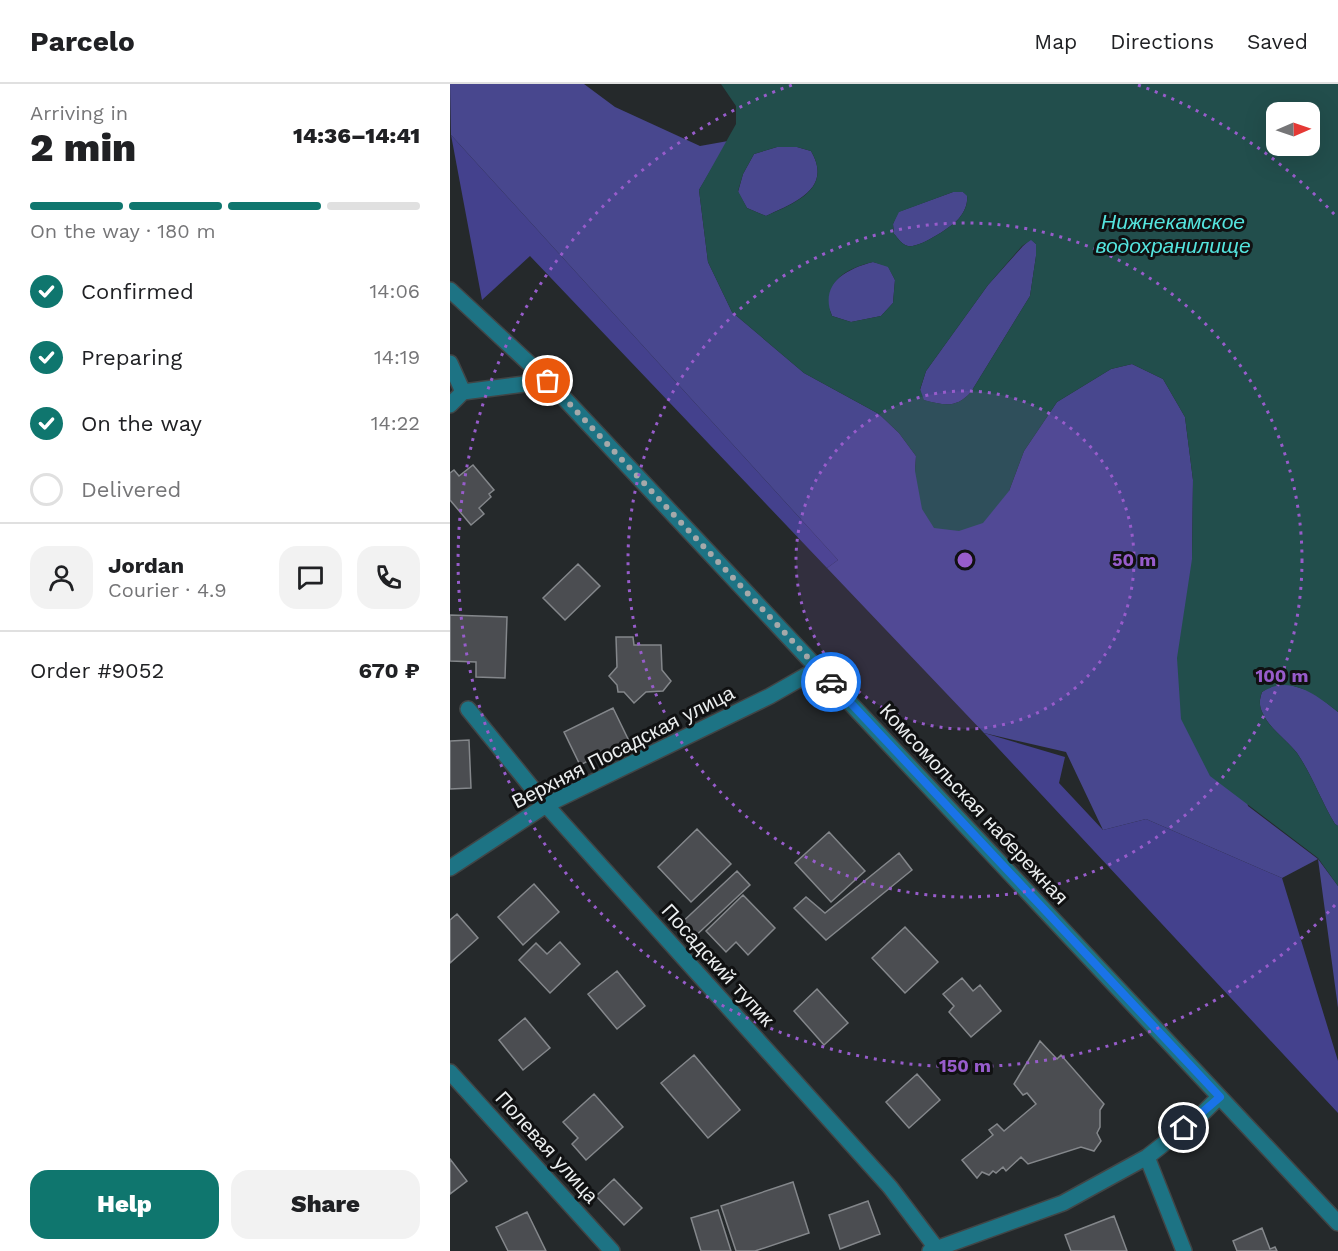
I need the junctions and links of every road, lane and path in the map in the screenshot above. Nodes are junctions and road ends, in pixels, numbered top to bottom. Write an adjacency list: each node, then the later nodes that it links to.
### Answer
1 (450, 290): 3 (street, Комсомольская набережная)
2 (450, 363): 4 (street)
3 (548, 381): 4 (street); 6 (street, Комсомольская набережная)
4 (463, 392): 5 (street)
5 (450, 405)
6 (819, 668): 8 (street, Верхняя Посадская улица); 11 (street, Комсомольская набережная)
7 (468, 709): 8 (street, Посадский тупик)
8 (546, 805): 9 (street, Верхняя Посадская улица); 14 (street, Посадский тупик)
9 (450, 868)
10 (450, 1072): 15 (street, Полевая улица)
11 (1220, 1097): 12 (street); 13 (street, Комсомольская набережная)
12 (1147, 1156): 14 (street); 16 (street)
13 (1338, 1223)
14 (934, 1250)
15 (612, 1251)
16 (1184, 1251)

